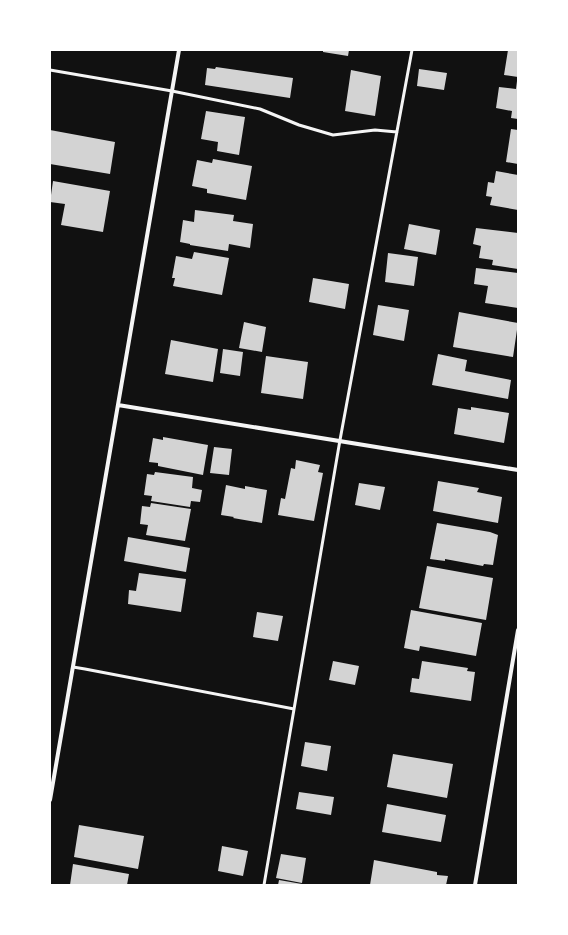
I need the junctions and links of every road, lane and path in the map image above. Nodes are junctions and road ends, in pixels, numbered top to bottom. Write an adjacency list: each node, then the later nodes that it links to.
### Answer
1 (179, 50): 4 (street)
2 (412, 50): 5 (lane)
3 (50, 70): 4 (lane)
4 (172, 91): 5 (lane); 6 (street)
5 (397, 132): 7 (lane)
6 (118, 405): 7 (street); 10 (street)
7 (340, 440): 8 (street); 11 (lane)
8 (518, 470)
9 (518, 630): 14 (street)
10 (73, 667): 11 (lane); 12 (street)
11 (294, 709): 13 (lane)
12 (50, 800)
13 (264, 885)
14 (475, 885)

